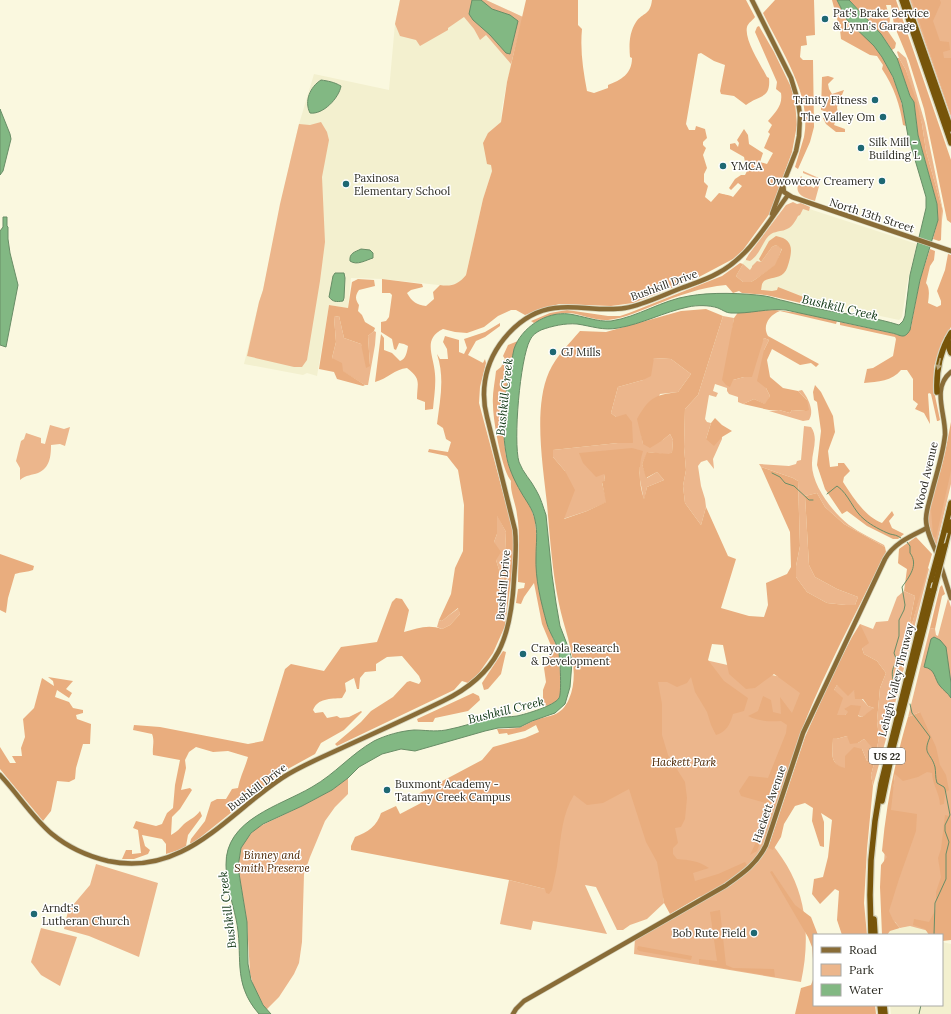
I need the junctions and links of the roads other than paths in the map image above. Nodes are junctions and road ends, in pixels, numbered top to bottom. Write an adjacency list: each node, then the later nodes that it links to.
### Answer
1 (752, 0): 6 (main road)
2 (902, 0): 5 (highway)
3 (906, 0): 4 (highway)
4 (951, 129)
5 (951, 143)
6 (783, 184): 7 (main road); 8 (main road)
7 (788, 195): 8 (main road, Bushkill Drive); 9 (main road, North 13th Street)
8 (769, 221): 20 (main road, Bushkill Drive)
9 (951, 251)
10 (950, 335): 11 (highway); 14 (highway, one-way to 14)
11 (951, 353)
12 (951, 369): 14 (main road)
13 (951, 372): 15 (main road, Wood Avenue)
14 (938, 392): 15 (main road, Wood Avenue)
15 (941, 403): 18 (main road, Wood Avenue)
16 (951, 503): 21 (highway, Lehigh Valley Thruway / US 22, bridge)
17 (951, 522): 22 (highway, Lehigh Valley Thruway / US 22, bridge)
18 (927, 528): 19 (main road, Wood Avenue); 23 (main road, Hackett Avenue)
19 (951, 598)
20 (0, 775)
21 (871, 934)
22 (875, 934)
23 (513, 1014)

